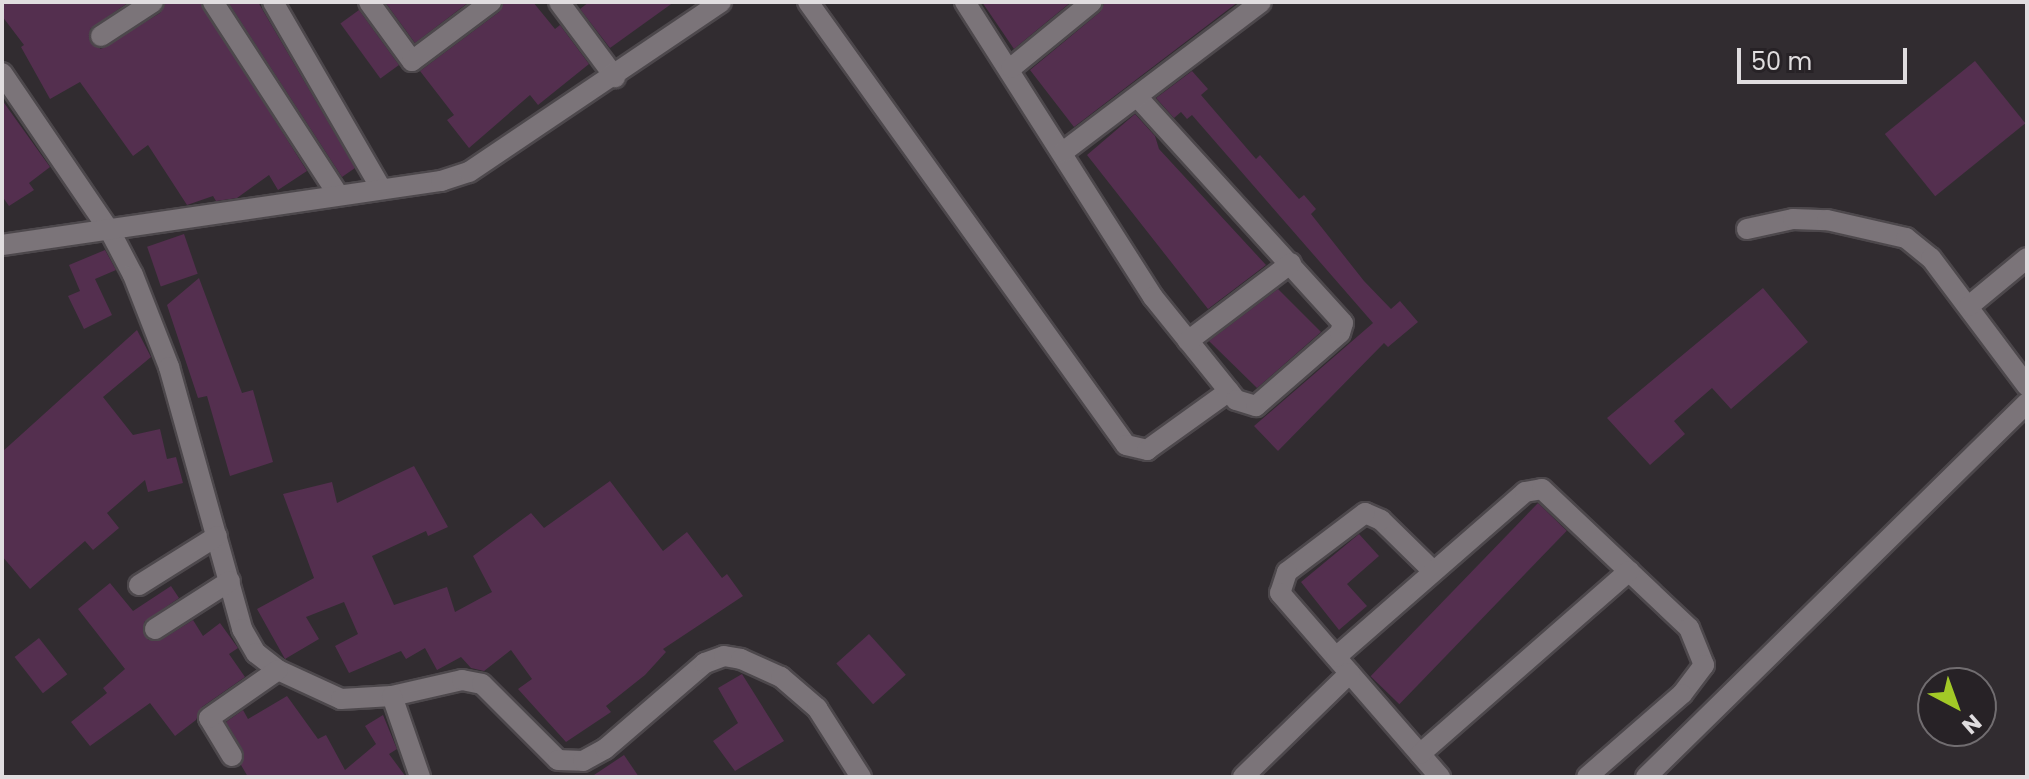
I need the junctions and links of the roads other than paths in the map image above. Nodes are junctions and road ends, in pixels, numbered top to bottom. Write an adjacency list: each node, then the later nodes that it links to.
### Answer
1 (153, 2): 12 (street)
2 (213, 2): 19 (street)
3 (273, 2): 18 (street)
4 (369, 2): 5 (street)
5 (491, 2)
6 (559, 2): 15 (street)
7 (721, 2): 15 (street)
8 (808, 2): 28 (street)
9 (965, 2): 13 (street)
10 (1092, 2): 13 (street)
11 (1261, 2): 16 (street)
12 (101, 36)
13 (1011, 68): 17 (street)
14 (2, 73): 21 (street)
15 (615, 77): 18 (street)
16 (1139, 99): 17 (street); 24 (street)
17 (1063, 152): 26 (street)
18 (381, 188): 19 (street)
19 (337, 193): 21 (street)
20 (1747, 229): 25 (street)
21 (111, 233): 22 (street); 30 (street)
22 (2, 245)
23 (2027, 258): 25 (street)
24 (1291, 263): 26 (street); 28 (street)
25 (1969, 306): 27 (street)
26 (1188, 341): 28 (street)
27 (2027, 386)
28 (1229, 391)
29 (2027, 403): 47 (street)
30 (217, 536): 33 (street); 34 (street)
31 (1433, 571): 32 (street); 36 (street); 36 (street)
32 (1629, 571): 40 (street); 46 (street)
33 (230, 581): 35 (street); 37 (street)
34 (139, 585)
35 (155, 629)
36 (1336, 657): 38 (street)
37 (278, 670): 39 (street); 41 (street)
38 (1350, 673): 40 (street); 44 (street)
39 (392, 696): 42 (street); 43 (street)
40 (1420, 754): 45 (street)
41 (232, 756)
42 (420, 777)
43 (861, 777)
44 (1243, 777)
45 (1440, 777)
46 (1587, 777)
47 (1646, 777)

